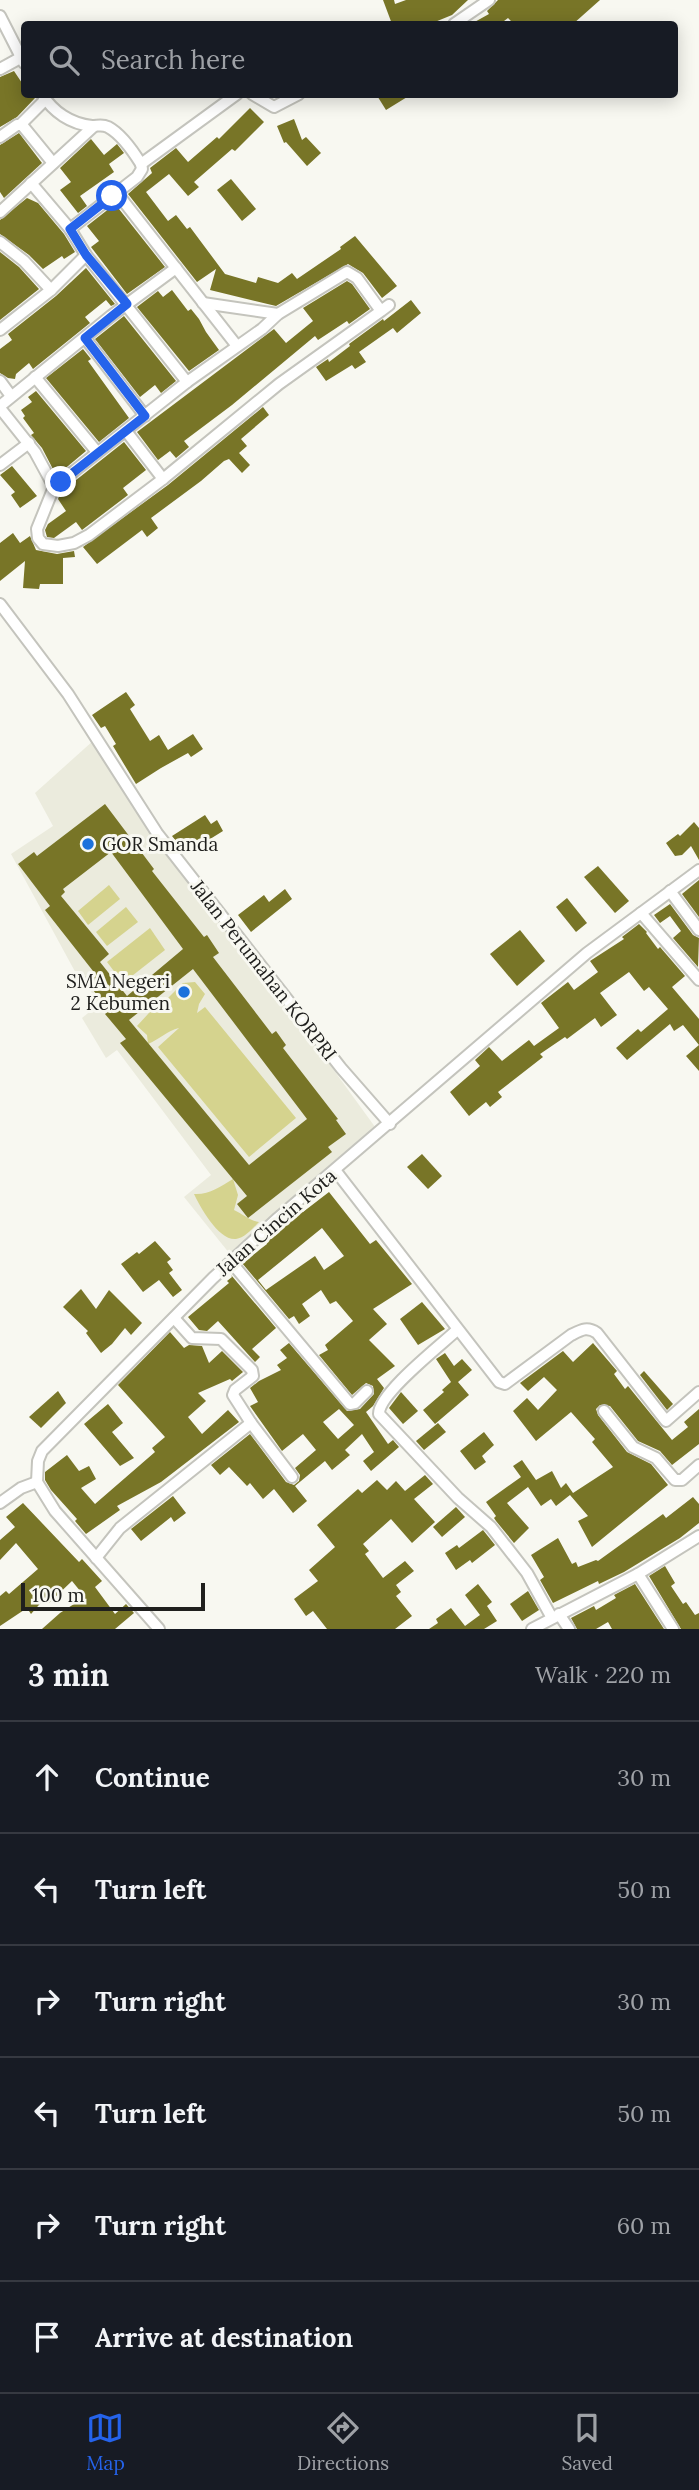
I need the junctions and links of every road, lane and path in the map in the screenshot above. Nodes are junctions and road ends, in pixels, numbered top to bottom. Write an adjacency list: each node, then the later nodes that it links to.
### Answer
1 (489, 0): 3 (street)
2 (0, 16): 4 (street)
3 (458, 21)
4 (21, 56)
5 (21, 61): 6 (street)
6 (0, 69)
7 (43, 98): 12 (street)
8 (45, 98): 13 (street)
9 (231, 98): 16 (street)
10 (259, 98): 11 (street)
11 (291, 98)
12 (20, 125): 14 (street); 15 (street)
13 (94, 126): 15 (street); 16 (street)
14 (0, 137)
15 (53, 163): 17 (street)
16 (141, 163): 18 (street)
17 (31, 183): 19 (street); 20 (street)
18 (117, 193): 20 (street); 23 (street)
19 (0, 212)
20 (70, 229): 22 (street)
21 (0, 242): 24 (street)
22 (86, 255): 24 (street); 26 (street)
23 (176, 268): 25 (street); 26 (street)
24 (51, 290): 28 (street)
25 (203, 303): 27 (street); 30 (street)
26 (127, 304): 29 (street); 33 (street)
27 (278, 314): 30 (street); 41 (street)
28 (1, 326)
29 (85, 338): 31 (street); 36 (street)
30 (237, 346): 33 (street)
31 (35, 377): 34 (street); 39 (street)
32 (0, 381): 34 (street)
33 (187, 382): 36 (street)
34 (11, 396): 35 (street)
35 (0, 407): 38 (street)
36 (145, 416): 37 (street)
37 (126, 431): 39 (street); 41 (street)
38 (29, 443): 40 (street); 42 (street)
39 (97, 452): 42 (street)
40 (0, 465)
41 (163, 479): 42 (street)
42 (54, 487)
43 (0, 604): 49 (street, Jalan Perumahan KORPRI)
44 (699, 870): 45 (street, Jalan Cincin Kota)
45 (670, 891): 46 (street, Jalan Cincin Kota); 47 (street)
46 (641, 913): 48 (street); 49 (street, Jalan Cincin Kota)
47 (699, 930)
48 (699, 980)
49 (390, 1124): 50 (street, Jalan Cincin Kota)
50 (335, 1171): 51 (street, Jalan Cincin Kota); 53 (street)
51 (231, 1262): 52 (street, Jalan Cincin Kota); 54 (street)
52 (174, 1318): 57 (street); 60 (street, Jalan Cincin Kota)
53 (457, 1330): 55 (street); 65 (street)
54 (367, 1391)
55 (699, 1392)
56 (604, 1411): 58 (street)
57 (251, 1423): 59 (street); 63 (street)
58 (699, 1465)
59 (292, 1477)
60 (37, 1482): 61 (street); 63 (street)
61 (0, 1503)
62 (699, 1536): 64 (street)
63 (96, 1558): 66 (street)
64 (638, 1574): 65 (street); 69 (street)
65 (555, 1616): 67 (street); 68 (street)
66 (159, 1629)
67 (533, 1629)
68 (569, 1629)
69 (673, 1629)

